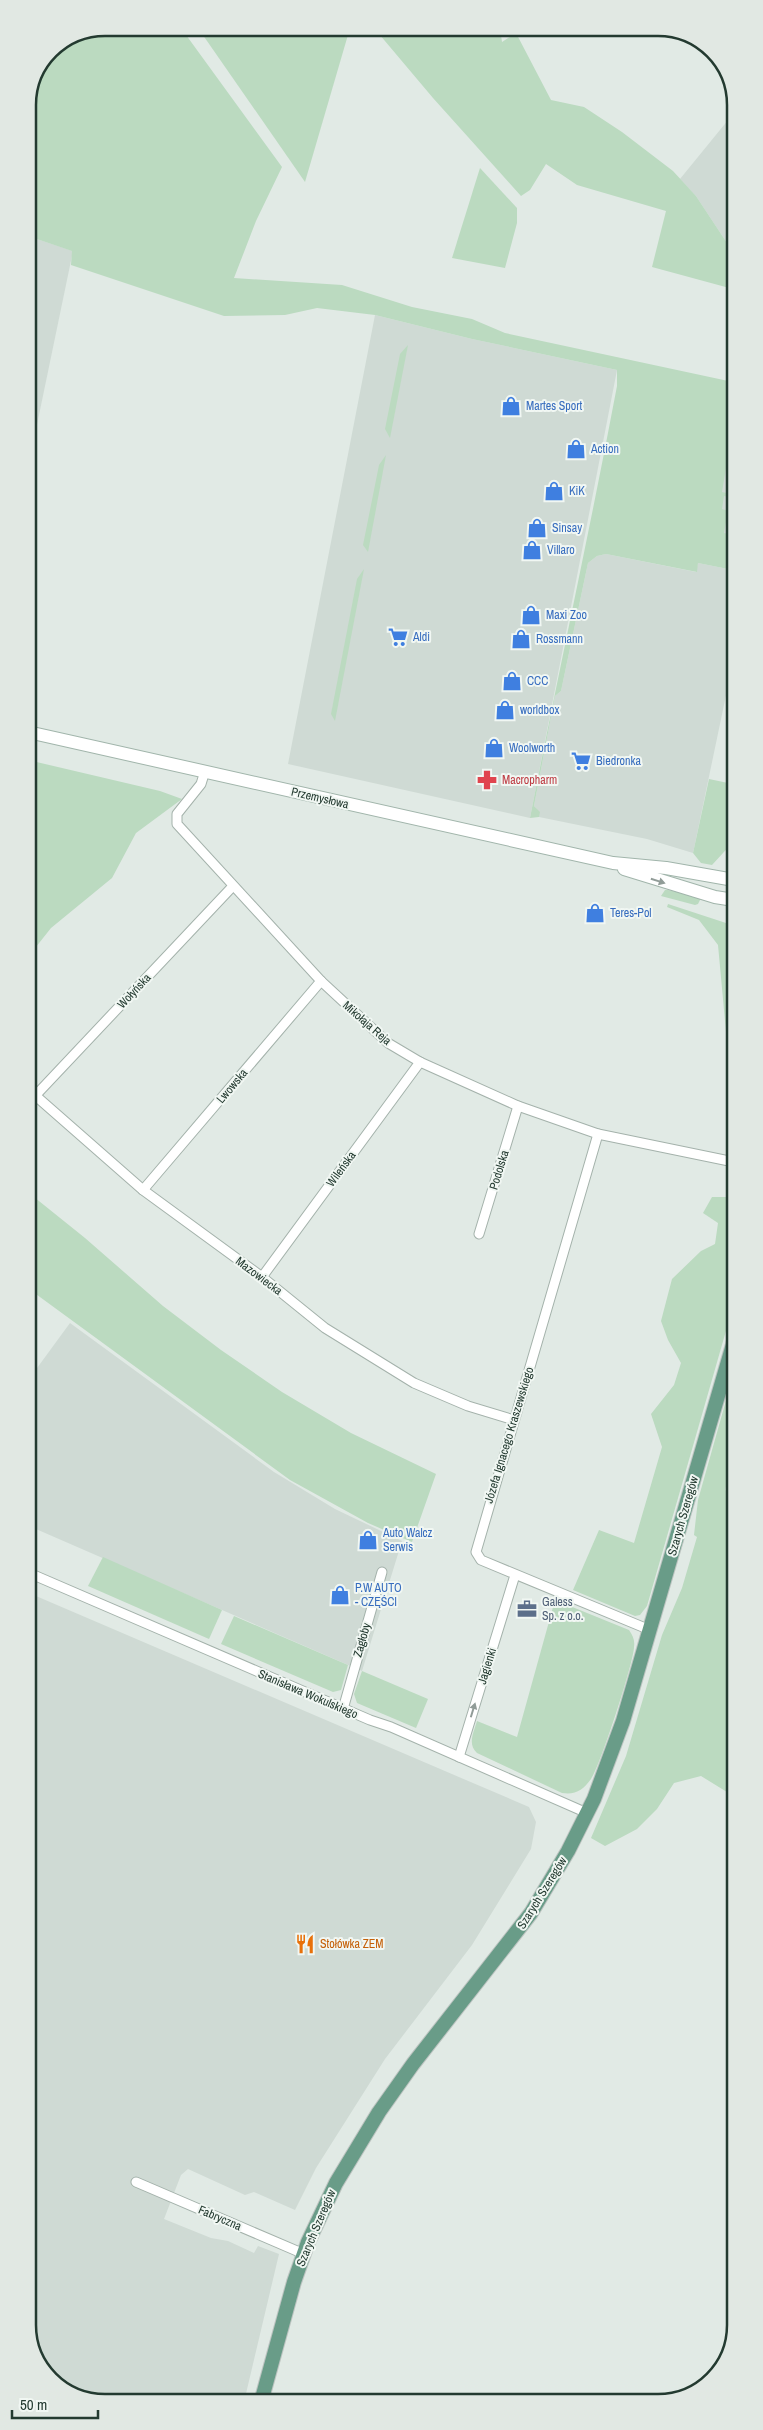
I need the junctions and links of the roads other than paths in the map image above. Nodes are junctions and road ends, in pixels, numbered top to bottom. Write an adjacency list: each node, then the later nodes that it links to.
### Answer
1 (36, 734): 2 (main road, Przemysłowa)
2 (205, 771): 3 (main road, Przemysłowa); 5 (street, Mikołaja Reja)
3 (613, 863): 4 (main road, Przemysłowa); 6 (main road, Przemysłowa, one-way to 6)
4 (727, 879)
5 (233, 886): 7 (street, Mikołaja Reja); 9 (street, Wołyńska)
6 (727, 899)
7 (321, 981): 8 (street, Mikołaja Reja); 14 (street, Lwowska)
8 (420, 1062): 11 (street, Mikołaja Reja); 16 (street, Wileńska)
9 (36, 1089)
10 (36, 1096): 14 (street, Mazowiecka)
11 (518, 1106): 12 (street, Mikołaja Reja); 15 (street, Podolska)
12 (598, 1134): 13 (street, Mikołaja Reja); 18 (street, Józefa Ignacego Kraszewskiego)
13 (727, 1161)
14 (144, 1190): 16 (street, Mazowiecka)
15 (479, 1234)
16 (262, 1277): 18 (street, Mazowiecka)
17 (727, 1365): 22 (main road, Szarych Szeregów)
18 (514, 1420): 20 (street, Józefa Ignacego Kraszewskiego)
19 (382, 1572): 23 (street, Zagłoby)
20 (514, 1574): 22 (street, Józefa Ignacego Kraszewskiego); 24 (street, Jagienki, one-way to 20)
21 (36, 1577): 23 (street, Stanisława Wokulskiego)
22 (650, 1630): 25 (main road, Szarych Szeregów)
23 (343, 1708): 24 (street, Stanisława Wokulskiego)
24 (459, 1757): 25 (street, Stanisława Wokulskiego)
25 (588, 1813): 27 (main road, Szarych Szeregów)
26 (136, 2182): 27 (street, Fabryczna)
27 (304, 2254): 28 (main road, Szarych Szeregów)
28 (263, 2394)

